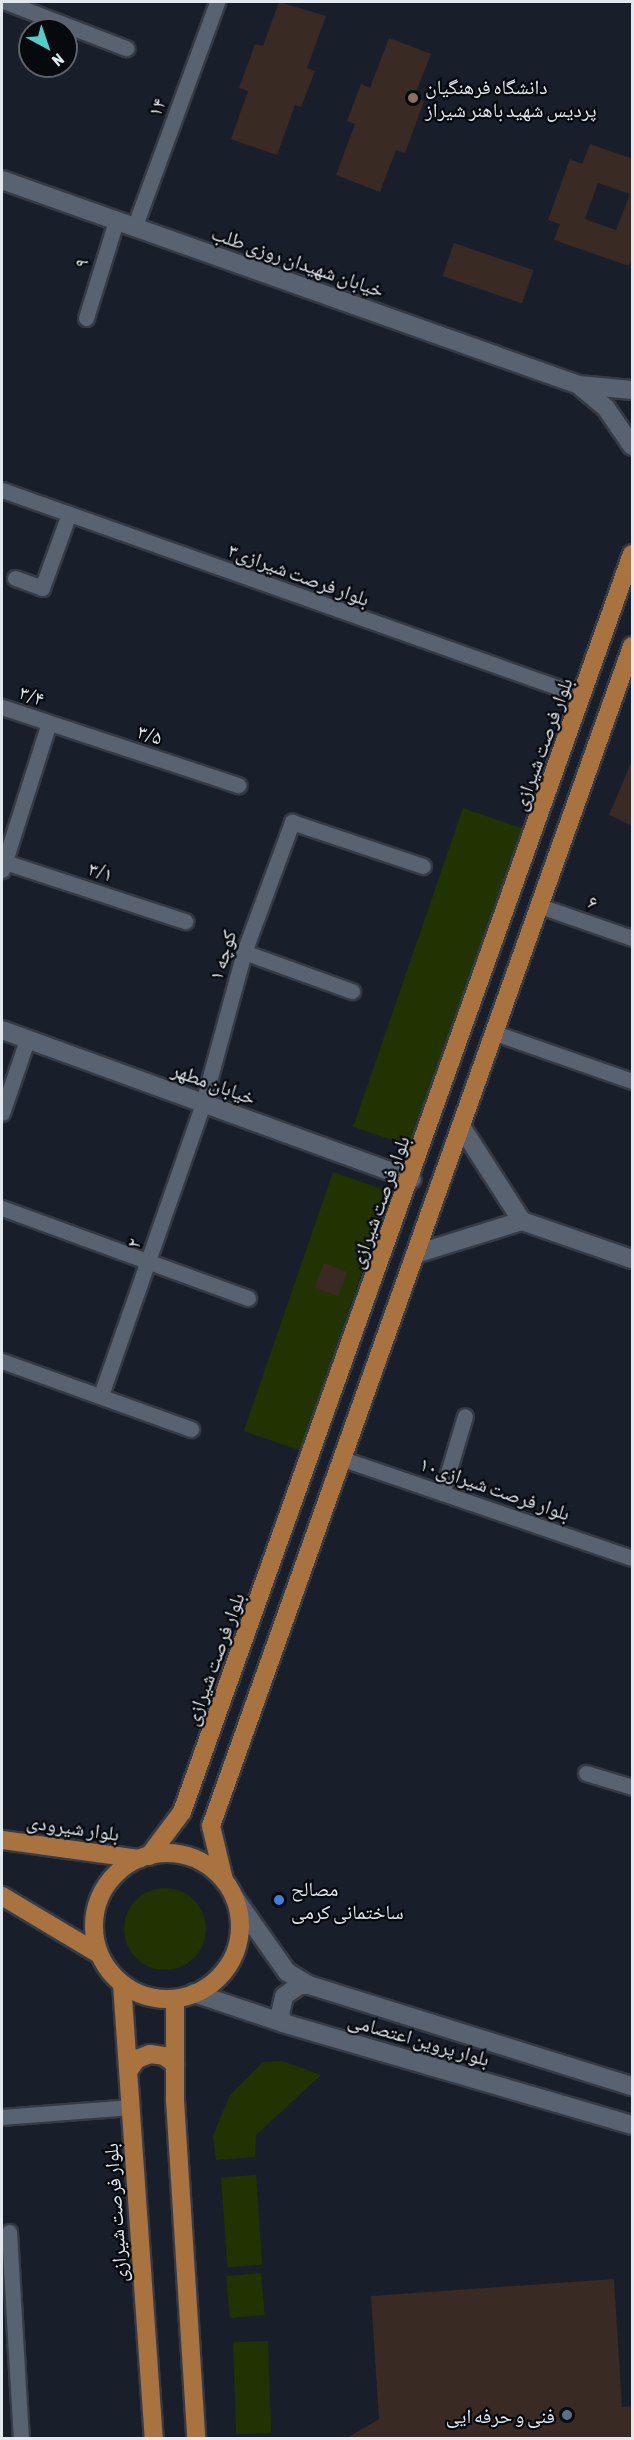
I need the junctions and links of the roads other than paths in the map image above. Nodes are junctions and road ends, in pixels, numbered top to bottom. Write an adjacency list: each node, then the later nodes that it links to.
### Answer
1 (6, 2): 3 (street)
2 (217, 2): 6 (street, ۱۴)
3 (126, 48)
4 (2, 180): 5 (street, خیابان شهیدان روزی طلب)
5 (116, 221): 6 (street, خیابان شهیدان روزی طلب); 7 (street, ۹)
6 (134, 228): 8 (street, خیابان شهیدان روزی طلب)
7 (86, 318)
8 (579, 385): 9 (street, خیابان شهیدان روزی طلب); 10 (street, خیابان شهیدان روزی طلب)
9 (633, 390)
10 (633, 446)
11 (2, 490): 12 (street, ۳بلوار فرصت شیرازی)
12 (69, 514): 14 (street); 16 (street, ۳بلوار فرصت شیرازی)
13 (633, 554): 16 (main road, بلوار فرصت شیرازی)
14 (15, 578)
15 (633, 646): 22 (main road)
16 (582, 696): 34 (main road, بلوار فرصت شیرازی)
17 (2, 706): 18 (street, ۳/۴)
18 (49, 723): 19 (street, ۳/۵); 20 (street)
19 (238, 785)
20 (2, 864): 23 (street, ۳/۱)
21 (423, 867): 25 (street, کوچه ۱)
22 (540, 906): 24 (street, ۶); 28 (main road)
23 (185, 921)
24 (633, 938)
25 (244, 952): 26 (street); 31 (street, کوچه ۱)
26 (352, 991)
27 (2, 1030): 29 (street, خیابان مطهر)
28 (495, 1033): 30 (street); 33 (main road)
29 (27, 1040): 31 (street, خیابان مطهر); 32 (street)
30 (633, 1081)
31 (203, 1103): 34 (street, خیابان مطهر); 39 (street, ۲)
32 (2, 1113)
33 (462, 1128): 36 (street); 37 (main road)
34 (411, 1179): 51 (main road, بلوار فرصت شیرازی)
35 (2, 1208): 39 (street)
36 (522, 1221): 37 (street); 38 (street)
37 (419, 1253): 45 (main road)
38 (633, 1259)
39 (149, 1262): 40 (street); 42 (street, ۲)
40 (248, 1298)
41 (2, 1361): 42 (street)
42 (101, 1395): 44 (street)
43 (465, 1416): 46 (street)
44 (191, 1429)
45 (343, 1459): 46 (street, بلوار فرصت شیرازی۱۰); 52 (main road)
46 (442, 1493): 47 (street, بلوار فرصت شیرازی۱۰)
47 (633, 1558)
48 (586, 1773): 49 (street)
49 (633, 1787)
50 (2, 1840): 51 (main road, بلوار شیرودی)
51 (144, 1858): 52 (main road); 55 (main road)
52 (224, 1880): 54 (main road)
53 (2, 1896): 55 (main road)
54 (234, 1897): 57 (street, بلوار پروین اعتصامی); 58 (main road)
55 (99, 1954): 56 (main road)
56 (122, 1984): 59 (main road); 62 (main road, بلوار فرصت شیرازی)
57 (309, 1985): 60 (street); 63 (street, بلوار پروین اعتصامی)
58 (194, 1993): 59 (main road); 60 (street, بلوار پروین اعتصامی)
59 (176, 1999): 61 (main road)
60 (283, 2023): 66 (street, بلوار پروین اعتصامی)
61 (175, 2064): 62 (main road); 71 (main road)
62 (129, 2070): 64 (main road, بلوار فرصت شیرازی)
63 (633, 2086)
64 (130, 2107): 65 (street); 70 (main road, بلوار فرصت شیرازی)
65 (2, 2117)
66 (633, 2125)
67 (9, 2232): 68 (street)
68 (9, 2359): 69 (street)
69 (21, 2439)
70 (154, 2439)
71 (196, 2439)

